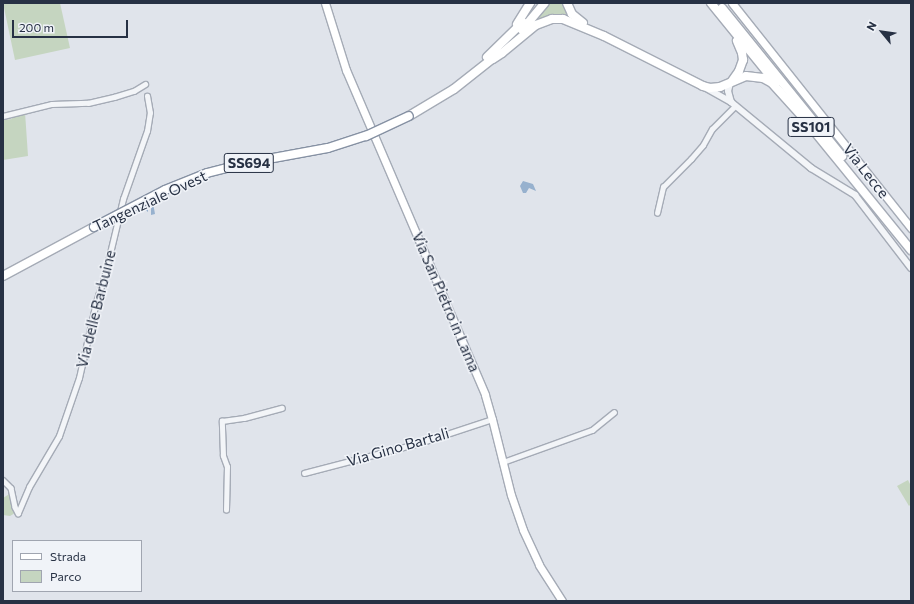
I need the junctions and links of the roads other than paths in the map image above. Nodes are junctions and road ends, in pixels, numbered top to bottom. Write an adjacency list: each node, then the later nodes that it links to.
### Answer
1 (325, 3): 30 (main road, Via San Pietro in Lama)
2 (530, 3): 11 (highway)
3 (539, 3): 11 (highway, Tangenziale Ovest / SS694)
4 (545, 3): 10 (highway, Tangenziale Ovest / SS694)
5 (567, 3): 9 (highway)
6 (710, 3): 13 (highway); 19 (highway, SS101)
7 (718, 3): 23 (highway, SS101)
8 (732, 3): 22 (main road, Via Lecce)
9 (604, 36): 10 (highway); 12 (highway)
10 (492, 59): 17 (highway, Tangenziale Ovest / SS694)
11 (482, 62): 17 (highway, Tangenziale Ovest / SS694)
12 (696, 82): 13 (highway); 16 (street)
13 (730, 82): 16 (street); 19 (highway)
14 (145, 84): 18 (street)
15 (147, 96): 33 (street, Via delle Barbuine)
16 (733, 104): 20 (street); 25 (street)
17 (408, 114): 21 (highway, Tangenziale Ovest / SS694)
18 (3, 116)
19 (810, 125): 24 (highway, SS101)
20 (657, 213)
21 (93, 225): 26 (highway, Tangenziale Ovest / SS694); 27 (highway, Tangenziale Ovest / SS694)
22 (911, 228)
23 (911, 243)
24 (911, 250)
25 (911, 268)
26 (3, 270)
27 (3, 276)
28 (282, 408): 34 (street)
29 (614, 412): 31 (street)
30 (492, 418): 31 (main road, Via San Pietro in Lama); 32 (street, Via Gino Bartali)
31 (503, 462): 35 (main road, Via San Pietro in Lama)
32 (304, 473)
33 (3, 480)
34 (226, 510)
35 (562, 601)

